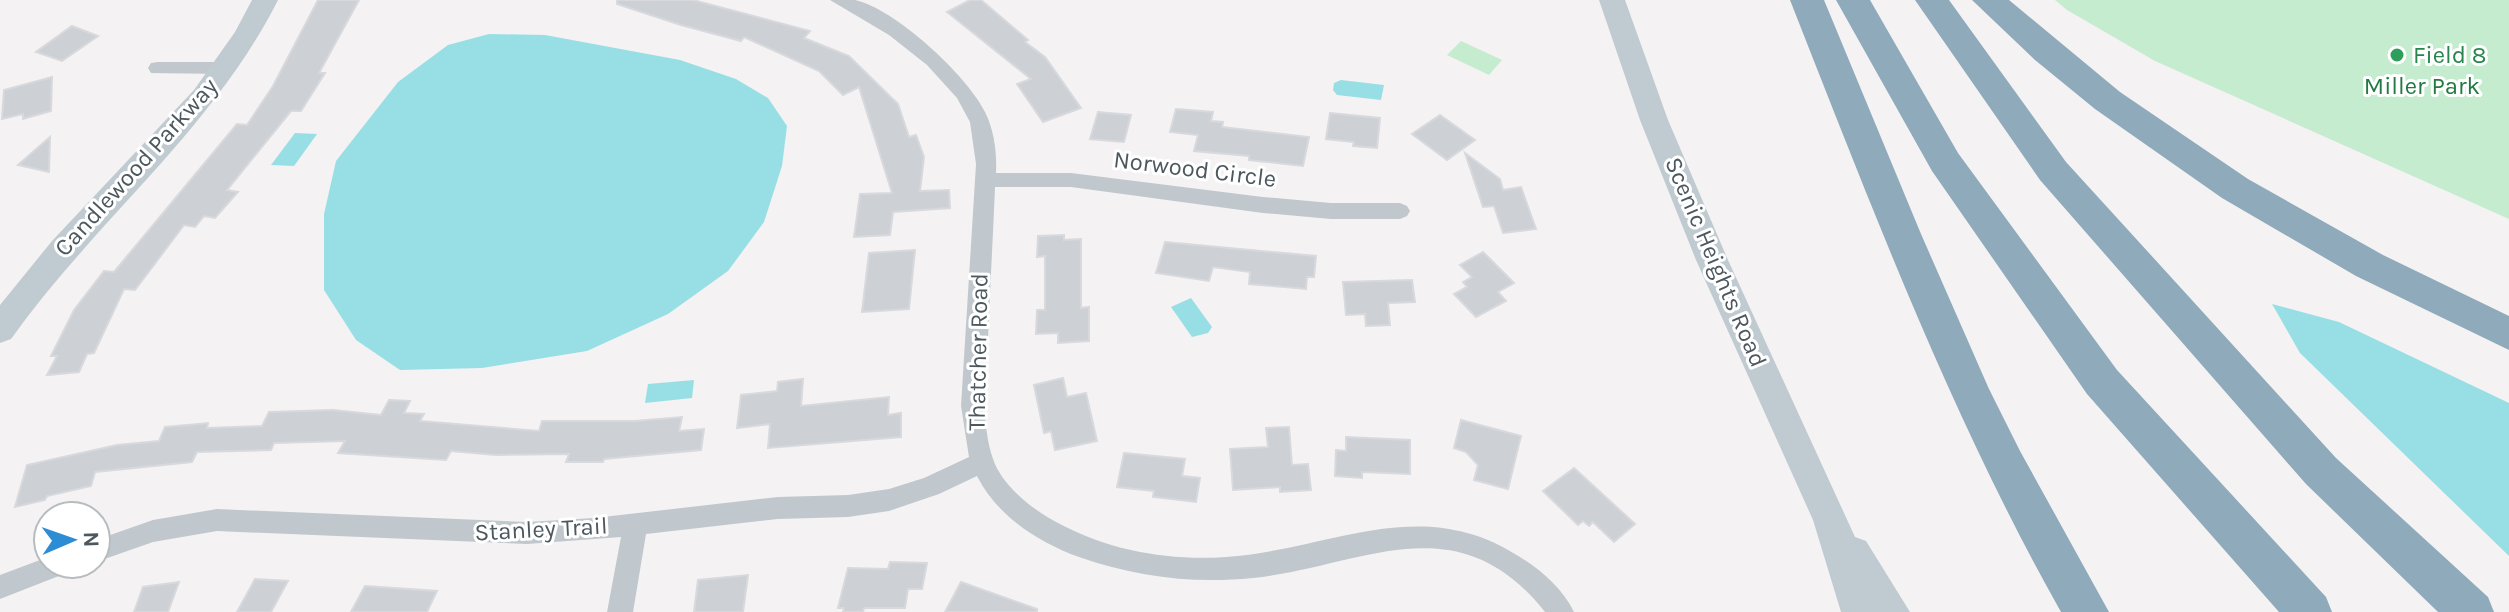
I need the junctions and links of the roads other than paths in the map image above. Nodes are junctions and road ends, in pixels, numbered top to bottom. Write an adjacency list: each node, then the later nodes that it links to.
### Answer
1 (265, 0): 9 (street, Candlewood Parkway)
2 (839, 0): 10 (street, Thatcher Road)
3 (1612, 0): 15 (street, Scenic Heights Road)
4 (1807, 0): 24 (highway)
5 (1853, 0): 25 (highway)
6 (1932, 0): 26 (highway)
7 (1989, 0): 13 (highway)
8 (158, 68): 9 (street)
9 (224, 68): 12 (street, Candlewood Parkway)
10 (984, 180): 11 (street, Norwood Circle); 14 (street, Thatcher Road)
11 (1400, 211)
12 (0, 330)
13 (2509, 334)
14 (982, 462): 16 (street, Stanley Trail); 21 (street, Thatcher Road)
15 (1831, 520): 22 (street, Scenic Heights Road); 23 (street, Scenic Heights Road)
16 (636, 523): 17 (street, Stanley Trail); 20 (street)
17 (112, 545)
18 (32, 575): 19 (street)
19 (0, 587)
20 (620, 612)
21 (1561, 612)
22 (1860, 612)
23 (1891, 612)
24 (2086, 612)
25 (2309, 612)
26 (2471, 612)

